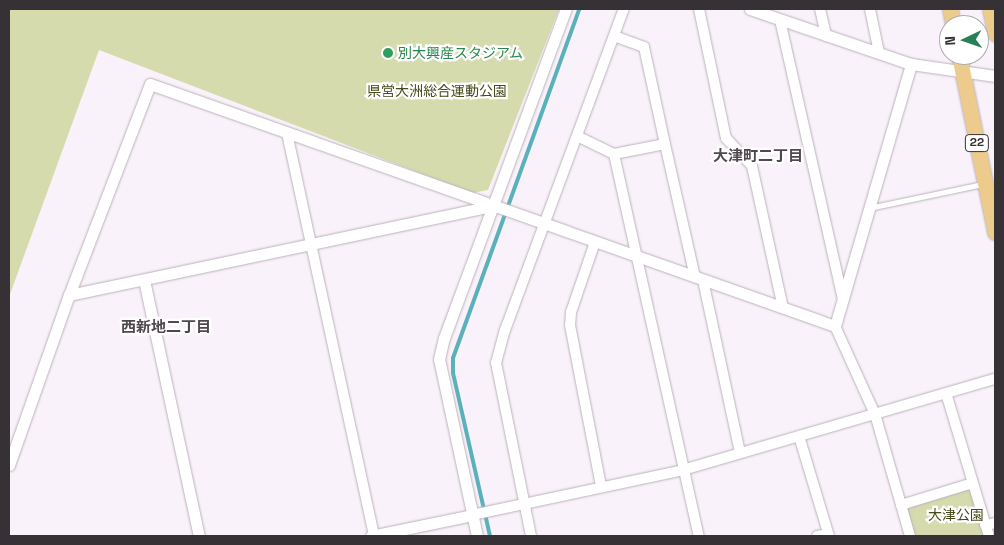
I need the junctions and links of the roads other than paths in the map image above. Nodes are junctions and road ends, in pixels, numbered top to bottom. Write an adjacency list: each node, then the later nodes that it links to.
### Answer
1 (566, 9): 23 (street)
2 (624, 9): 10 (street)
3 (699, 9): 33 (street)
4 (750, 9): 8 (street)
5 (820, 9): 11 (street)
6 (870, 9): 12 (street)
7 (990, 9): 9 (main road)
8 (780, 20): 11 (street); 32 (street)
9 (995, 33)
10 (614, 36): 18 (street); 19 (street)
11 (826, 36): 12 (street)
12 (879, 53): 13 (street)
13 (911, 64): 15 (street); 22 (street)
14 (961, 65): 15 (main road, 22)
15 (962, 71): 16 (street); 21 (main road, 22)
16 (995, 76)
17 (287, 133): 23 (street); 27 (street); 31 (street)
18 (577, 136): 20 (street); 24 (street)
19 (665, 144): 20 (street); 29 (street)
20 (614, 154): 28 (street)
21 (986, 184): 22 (lane); 25 (main road, 22)
22 (869, 208): 32 (street)
23 (501, 209): 24 (street); 27 (street); 46 (street)
24 (544, 224): 26 (street); 44 (street)
25 (995, 232)
26 (595, 242): 28 (street); 43 (street)
27 (311, 245): 30 (street); 50 (street)
28 (636, 256): 29 (street); 41 (street)
29 (699, 279): 33 (street); 39 (street)
30 (144, 280): 31 (street); 49 (street)
31 (69, 295): 40 (street)
32 (843, 300): 34 (street)
33 (783, 308): 34 (street)
34 (835, 326): 37 (street)
35 (995, 379): 36 (street)
36 (946, 394): 37 (street); 42 (street)
37 (875, 414): 38 (street); 45 (street)
38 (799, 436): 39 (street); 48 (street)
39 (740, 453): 41 (street)
40 (9, 465)
41 (683, 470): 43 (street); 53 (street)
42 (973, 483): 45 (street); 47 (street)
43 (601, 486): 44 (street)
44 (524, 503): 46 (street); 52 (street)
45 (901, 504): 55 (street)
46 (475, 514): 50 (street); 51 (street)
47 (990, 524): 56 (street)
48 (829, 535): 54 (street)
49 (199, 536)
50 (372, 536)
51 (477, 536)
52 (531, 536)
53 (699, 536)
54 (817, 536)
55 (910, 536)
56 (988, 536)

